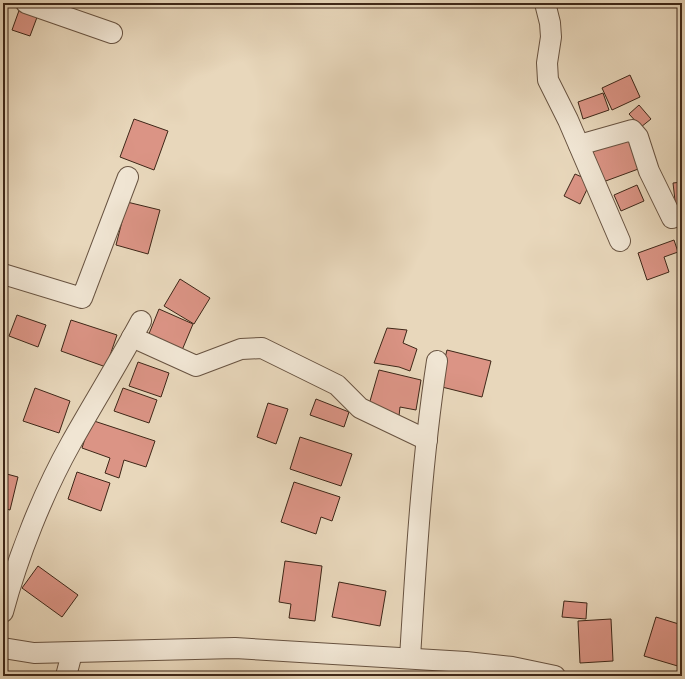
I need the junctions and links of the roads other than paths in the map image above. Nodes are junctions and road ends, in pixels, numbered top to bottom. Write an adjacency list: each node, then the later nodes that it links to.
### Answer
1 (26, 3): 3 (street)
2 (545, 3): 4 (street)
3 (112, 33)
4 (579, 145): 6 (street); 7 (street)
5 (128, 177): 8 (street)
6 (672, 218)
7 (620, 241)
8 (3, 274)
9 (437, 361): 10 (street)
10 (427, 440): 11 (street); 14 (street)
11 (3, 612)
12 (3, 648): 13 (street)
13 (72, 653): 14 (street); 17 (street)
14 (410, 658): 15 (street)
15 (465, 669): 16 (street)
16 (530, 673): 18 (street)
17 (66, 676)
18 (555, 676)

